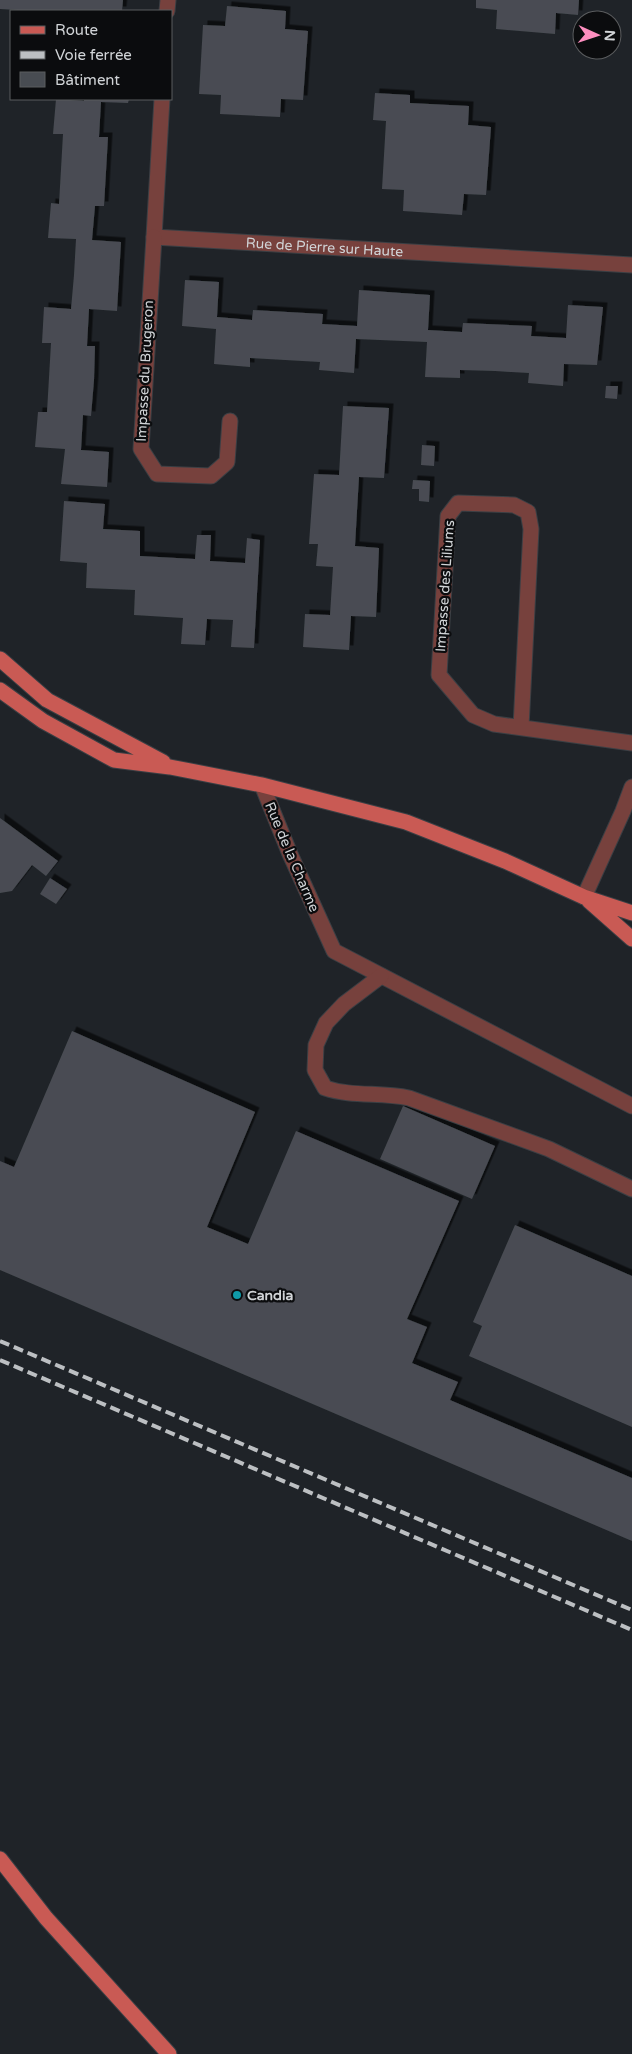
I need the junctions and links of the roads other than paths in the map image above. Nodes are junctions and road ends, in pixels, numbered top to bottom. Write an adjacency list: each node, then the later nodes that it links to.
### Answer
1 (162, 100): 2 (street)
2 (154, 237): 3 (street, Rue de Pierre sur Haute); 4 (street, Impasse du Brugeron)
3 (632, 265)
4 (230, 421)
5 (0, 659): 9 (main road)
6 (0, 690): 9 (main road)
7 (521, 727): 7 (street, Impasse des Liliums); 8 (street, Impasse des Liliums)
8 (632, 743)
9 (170, 766): 10 (main road)
10 (262, 785): 12 (main road, Rue de la Charme); 15 (street, Rue de la Charme)
11 (632, 787): 12 (street)
12 (584, 896): 13 (main road, Rue de la Charme); 14 (main road)
13 (632, 913)
14 (632, 939)
15 (381, 976): 16 (street, Rue de la Charme); 17 (street)
16 (632, 1106)
17 (632, 1189)
18 (0, 1859): 19 (main road)
19 (168, 2054)

